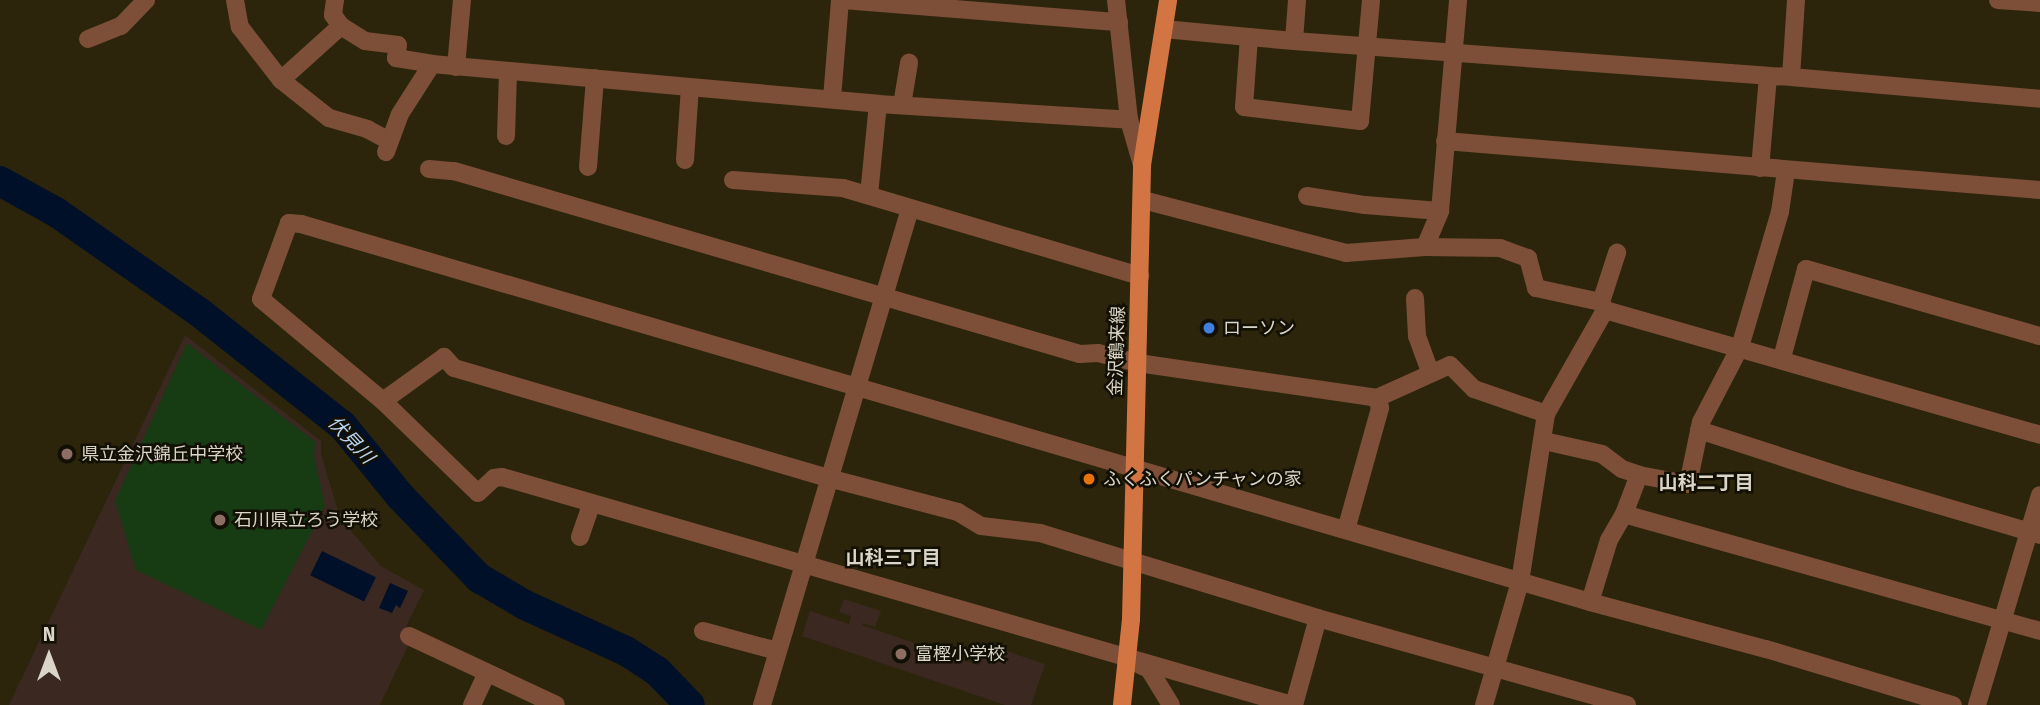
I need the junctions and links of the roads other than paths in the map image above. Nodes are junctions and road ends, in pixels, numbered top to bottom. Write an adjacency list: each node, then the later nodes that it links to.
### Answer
1 (146, 0): 20 (street)
2 (236, 0): 31 (street)
3 (335, 0): 17 (street)
4 (461, 0): 26 (street)
5 (841, 0): 13 (street); 33 (street)
6 (1116, 0): 16 (street)
7 (1168, 0): 18 (main road, 金沢鶴来線)
8 (1297, 0): 21 (street)
9 (1371, 0): 22 (street)
10 (1458, 0): 23 (street)
11 (1796, 0): 29 (street)
12 (1998, 0): 14 (street)
13 (927, 3): 15 (street)
14 (2040, 3)
15 (1032, 8): 16 (street)
16 (1119, 22): 37 (street)
17 (341, 26): 25 (street); 31 (street)
18 (1164, 29): 19 (street); 41 (main road, 金沢鶴来線)
19 (1249, 37): 21 (street); 22 (street)
20 (88, 39)
21 (1294, 41): 22 (street)
22 (1367, 46): 23 (street)
23 (1453, 53): 28 (street); 39 (street)
24 (909, 63): 36 (street)
25 (432, 64): 26 (street); 31 (street)
26 (456, 67): 27 (street)
27 (508, 72): 30 (street); 38 (street)
28 (1768, 76): 29 (street); 43 (street)
29 (1791, 77): 34 (street)
30 (595, 78): 32 (street); 42 (street)
31 (281, 80)
32 (690, 87): 33 (street); 40 (street)
33 (832, 98): 35 (street)
34 (2040, 99)
35 (878, 104): 36 (street); 48 (street)
36 (902, 105): 37 (street)
37 (1129, 120): 41 (street)
38 (506, 136)
39 (1445, 141): 43 (street); 52 (street)
40 (685, 160)
41 (1142, 165): 50 (main road, 金沢鶴来線)
42 (588, 167)
43 (1760, 168): 45 (street)
44 (429, 169): 56 (street)
45 (1786, 170): 47 (street); 60 (street)
46 (733, 180): 48 (street)
47 (2040, 190)
48 (869, 195): 51 (street)
49 (1307, 196): 52 (street)
50 (1143, 200): 53 (street); 55 (main road, 金沢鶴来線)
51 (910, 209): 55 (street); 56 (street)
52 (1440, 211): 53 (street)
53 (1425, 247): 58 (street)
54 (1617, 253): 58 (street)
55 (1140, 276): 62 (main road, 金沢鶴来線)
56 (882, 297): 62 (street); 64 (street)
57 (1415, 298): 63 (street)
58 (1603, 306): 60 (street); 67 (street)
59 (2040, 336): 61 (street)
60 (1740, 347): 61 (street); 68 (street)
61 (1782, 358): 69 (street)
62 (1138, 363): 65 (street); 71 (main road, 金沢鶴来線)
63 (1430, 372): 65 (street); 67 (street)
64 (857, 387): 66 (street); 71 (street); 73 (street)
65 (1377, 398): 77 (street)
66 (383, 401): 73 (street); 75 (street)
67 (1546, 414): 70 (street)
68 (1699, 430): 72 (street); 78 (street)
69 (2040, 435)
70 (1544, 441): 72 (street); 82 (street)
71 (1135, 469): 77 (street); 80 (main road, 金沢鶴来線)
72 (1639, 475): 76 (street)
73 (828, 478): 80 (street); 81 (street)
74 (2040, 495): 78 (street)
75 (592, 503): 79 (street); 81 (street)
76 (1624, 514): 83 (street); 85 (street)
77 (1346, 530): 82 (street)
78 (2034, 533): 85 (street)
79 (580, 537)
80 (1132, 562): 84 (street); 90 (main road, 金沢鶴来線)
81 (807, 564): 89 (street); 90 (street)
82 (1520, 582): 83 (street); 91 (street)
83 (1590, 602): 101 (street)
84 (1318, 618): 91 (street); 98 (street)
85 (2002, 620): 87 (street); 102 (street)
86 (703, 631): 89 (street)
87 (2040, 631)
88 (409, 636): 92 (street)
89 (777, 651): 95 (street)
90 (1127, 659): 96 (main road, 金沢鶴来線); 97 (street); 98 (street)
91 (1495, 669): 99 (street); 100 (street)
92 (487, 673): 93 (street); 94 (street)
93 (472, 705)
94 (556, 705)
95 (762, 705)
96 (1122, 705)
97 (1171, 705)
98 (1293, 705)
99 (1485, 705)
100 (1627, 705)
101 (1954, 705)
102 (1977, 705)

